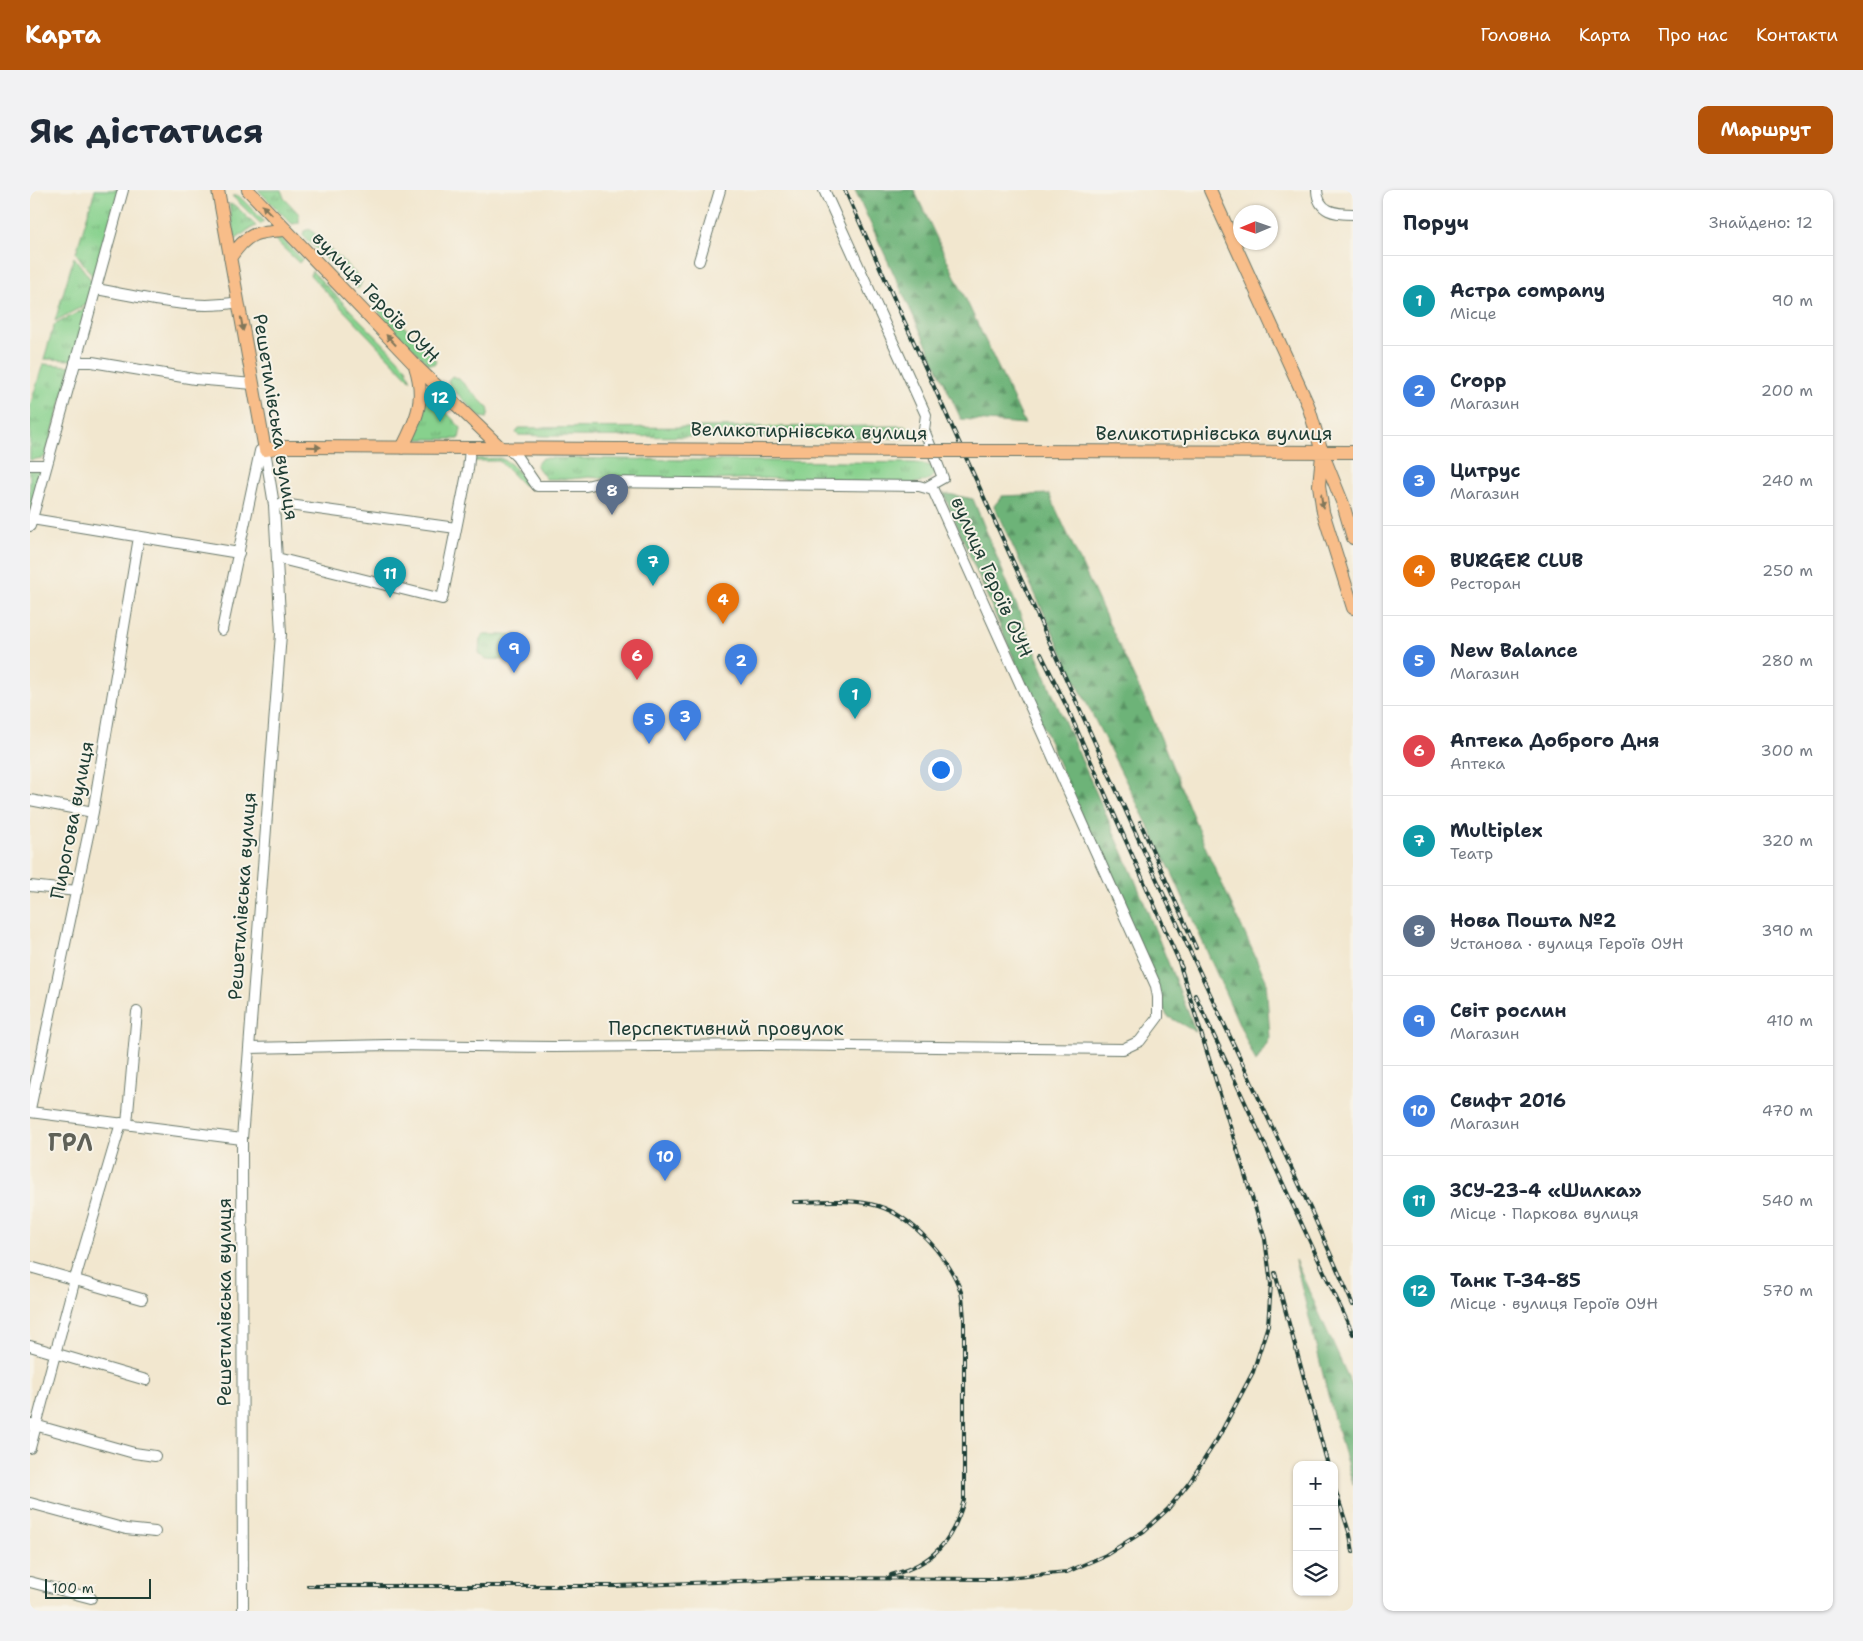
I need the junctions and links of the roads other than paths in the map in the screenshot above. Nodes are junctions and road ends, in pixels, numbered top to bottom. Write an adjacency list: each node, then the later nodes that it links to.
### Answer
1 (123, 190): 12 (street)
2 (218, 190): 10 (main road, Решетилівська вулиця)
3 (248, 190): 9 (main road, вулиця Героїв ОУН, one-way to 3)
4 (720, 190): 11 (street)
5 (824, 190): 25 (street)
6 (1210, 190): 21 (main road)
7 (1318, 190): 8 (street)
8 (1353, 214)
9 (286, 230): 10 (main road); 15 (main road, вулиця Героїв ОУН, one-way to 9)
10 (230, 258): 13 (main road, Решетилівська вулиця)
11 (699, 261)
12 (96, 289): 13 (street); 14 (street)
13 (238, 302): 16 (main road, Решетилівська вулиця, one-way to 16)
14 (75, 362): 16 (street); 24 (street)
15 (415, 365): 17 (main road); 18 (main road, вулиця Героїв ОУН)
16 (253, 384): 20 (main road, Решетилівська вулиця)
17 (402, 448): 19 (main road, Великотирнівська вулиця); 20 (main road, Великотирнівська вулиця, one-way to 17)
18 (505, 448): 19 (main road, Великотирнівська вулиця); 21 (main road, Великотирнівська вулиця, bridge); 25 (street, вулиця Героїв ОУН)
19 (470, 449): 28 (street)
20 (265, 450): 26 (street, Решетилівська вулиця); 32 (street)
21 (1322, 452): 22 (main road, Великотирнівська вулиця); 29 (main road); 31 (main road, one-way to 31)
22 (1353, 452)
23 (30, 465): 24 (street)
24 (47, 465): 27 (street)
25 (927, 487): 40 (street, вулиця Героїв ОУН)
26 (274, 505): 28 (street); 33 (street, Решетилівська вулиця)
27 (31, 523): 30 (street)
28 (456, 528): 33 (street)
29 (1352, 536): 31 (main road)
30 (140, 537): 32 (street); 37 (street, Пирогова вулиця)
31 (1332, 541): 34 (main road)
32 (239, 553): 35 (street)
33 (278, 558): 42 (street, Решетилівська вулиця)
34 (1353, 608)
35 (222, 630)
36 (30, 800): 37 (street)
37 (93, 812): 39 (street, Пирогова вулиця)
38 (30, 886): 39 (street)
39 (77, 892): 43 (street, Пирогова вулиця)
40 (1156, 986): 42 (street, Перспективний провулок)
41 (137, 1012): 44 (street)
42 (249, 1048): 45 (street, Решетилівська вулиця)
43 (30, 1110): 44 (street)
44 (124, 1124): 45 (street); 47 (street)
45 (242, 1139): 59 (street, Решетилівська вулиця)
46 (30, 1267): 47 (street)
47 (75, 1279): 48 (street); 50 (street)
48 (142, 1299)
49 (30, 1346): 50 (street)
50 (55, 1354): 51 (street); 52 (street)
51 (146, 1380)
52 (33, 1425): 53 (street); 54 (street)
53 (30, 1448)
54 (155, 1456)
55 (30, 1503): 56 (street)
56 (155, 1532)
57 (30, 1582): 58 (street)
58 (91, 1598)
59 (243, 1611)

